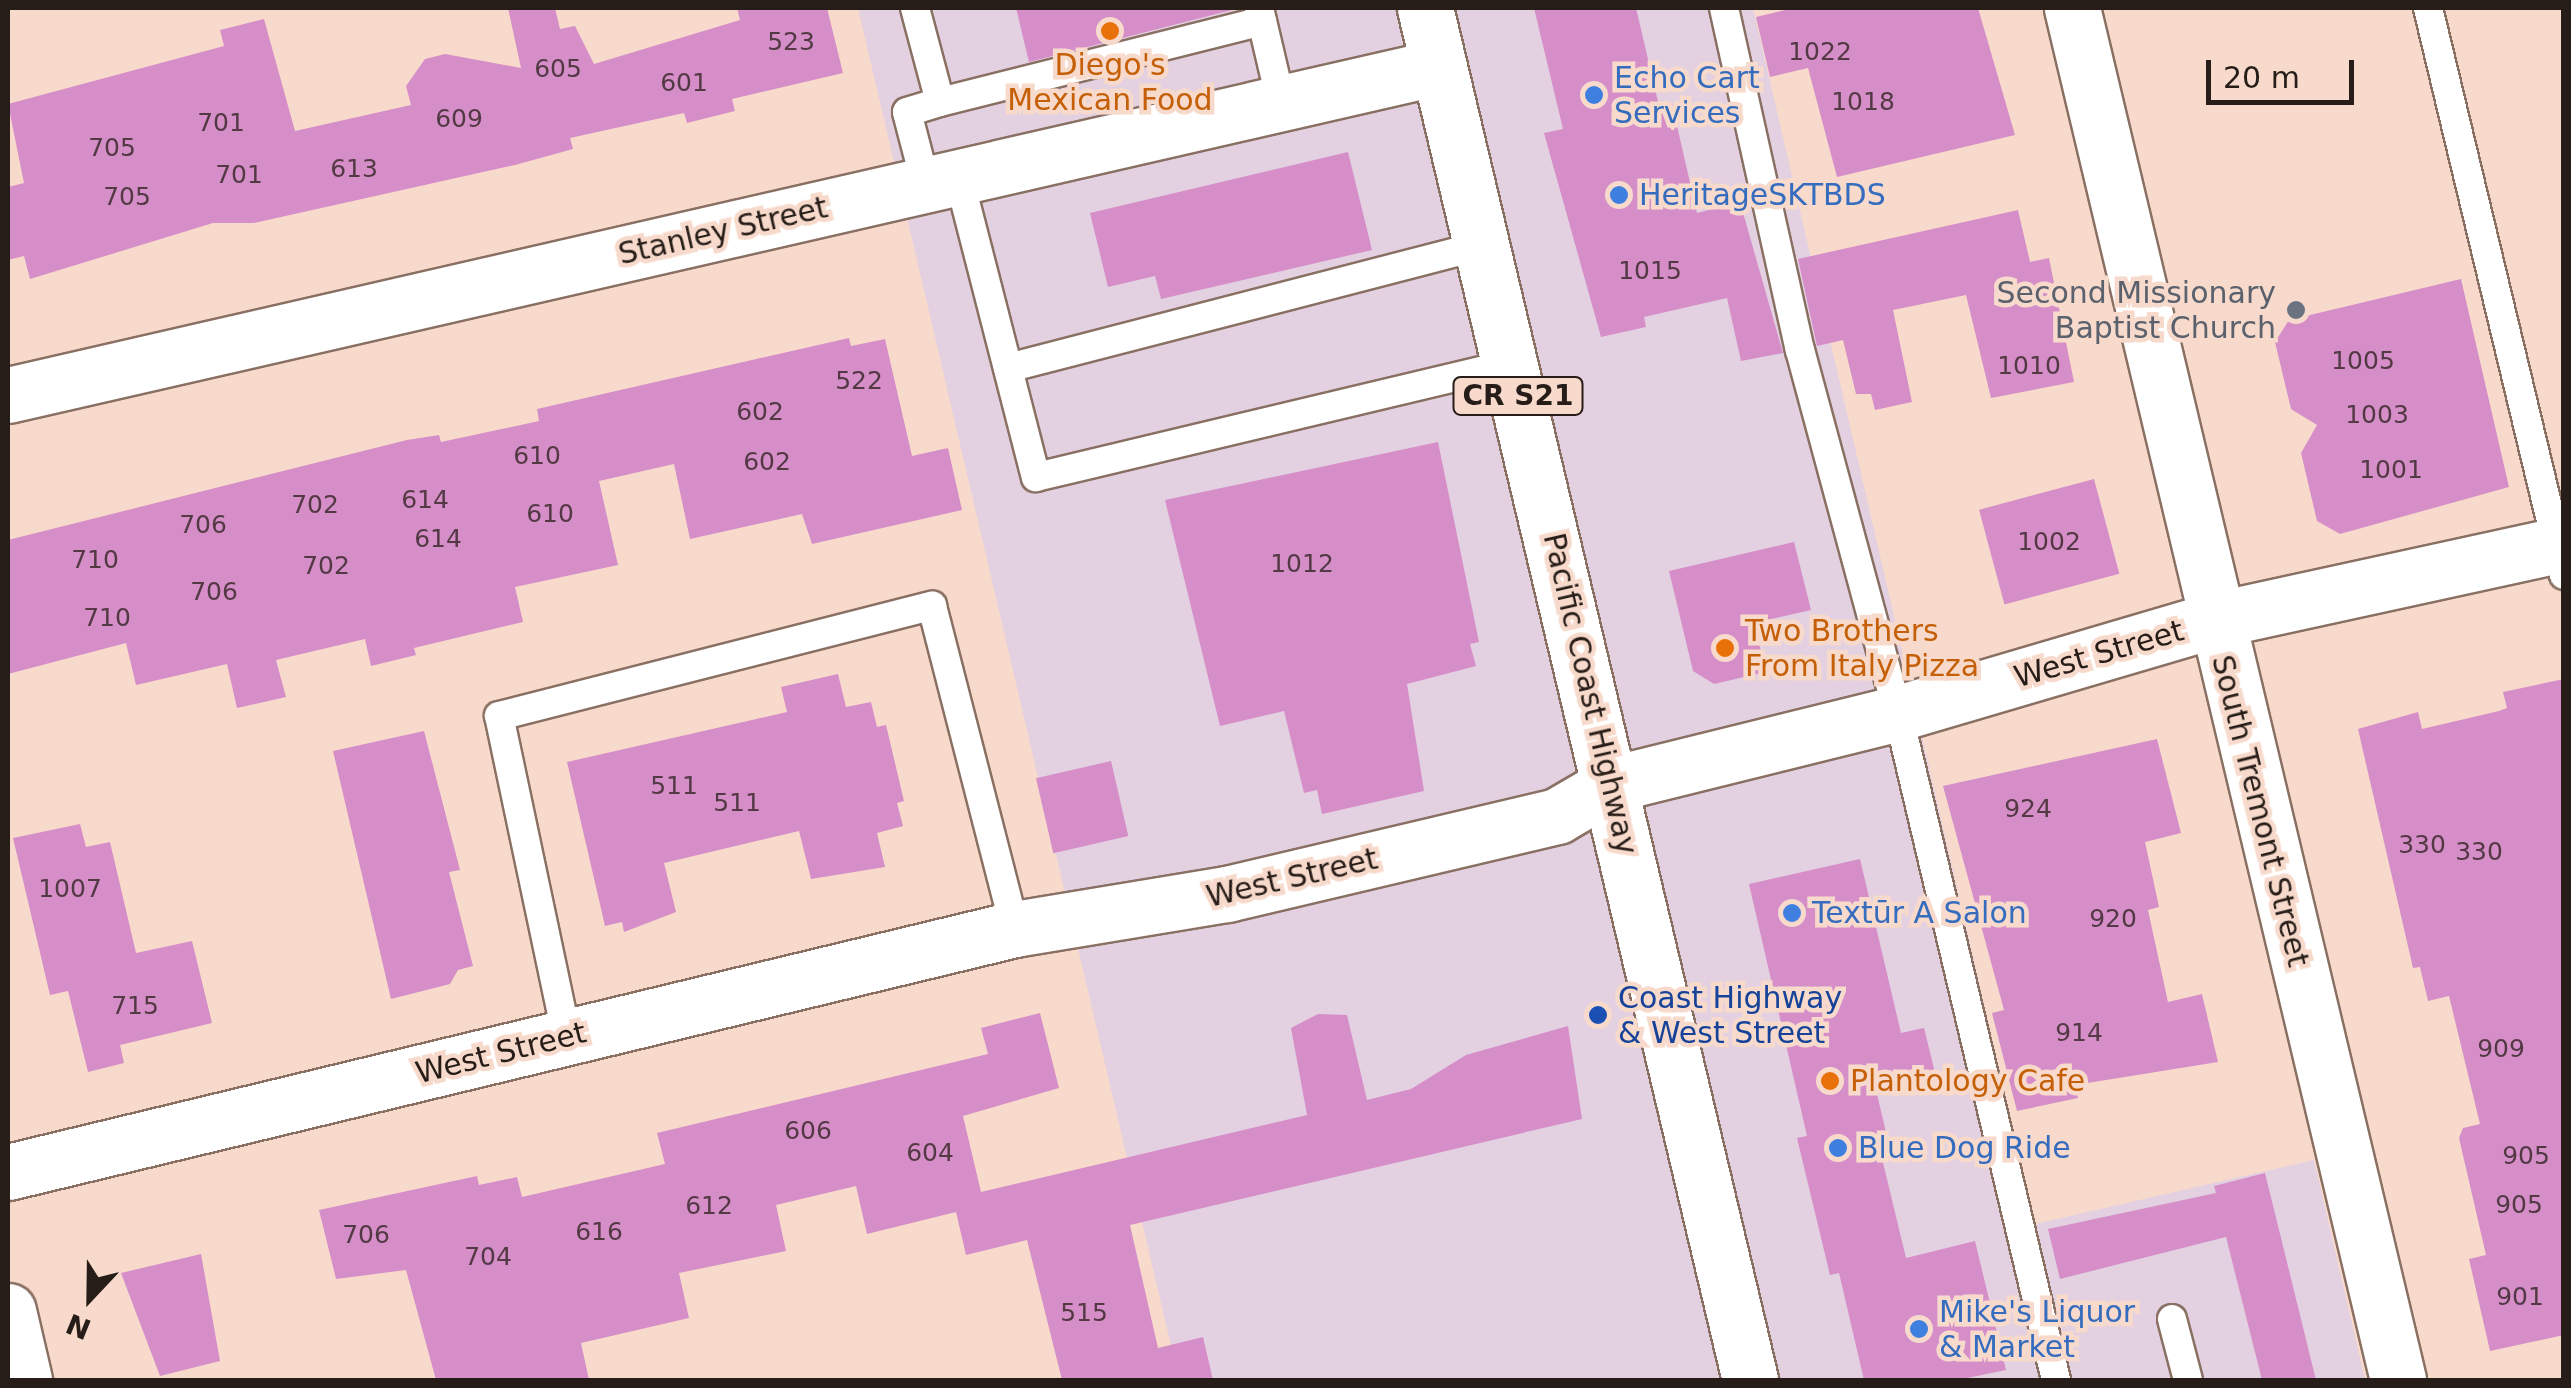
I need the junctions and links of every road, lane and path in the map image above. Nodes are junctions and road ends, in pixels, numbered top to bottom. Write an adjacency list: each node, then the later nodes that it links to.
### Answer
1 (915, 8): 8 (lane)
2 (1425, 8): 7 (street, Pacific Coast Highway / CR S21)
3 (1724, 8): 17 (lane)
4 (2072, 8): 16 (street, South Tremont Street)
5 (2428, 8): 15 (lane)
6 (1260, 14): 8 (lane); 9 (lane)
7 (1439, 67): 9 (street, Stanley Street); 11 (street, Pacific Coast Highway / CR S21)
8 (940, 102): 10 (lane)
9 (1281, 102): 10 (street, Stanley Street)
10 (942, 182): 13 (lane); 14 (street, Stanley Street)
11 (1483, 245): 12 (street, Pacific Coast Highway / CR S21); 13 (lane)
12 (1511, 364): 13 (lane); 18 (street, Pacific Coast Highway / CR S21)
13 (1008, 368)
14 (8, 395)
15 (2561, 555): 16 (street, West Street)
16 (2214, 620): 17 (street, West Street); 28 (street, South Tremont Street)
17 (1898, 713): 18 (street, West Street); 26 (lane)
18 (1612, 784): 19 (street, West Street); 25 (street, Pacific Coast Highway / CR S21)
19 (1015, 930): 20 (street, West Street); 20 (lane)
20 (567, 1038): 21 (street, West Street)
21 (8, 1172)
22 (8, 1311): 24 (street)
23 (2172, 1320): 27 (lane)
24 (24, 1380)
25 (1750, 1380)
26 (2056, 1380)
27 (2188, 1380)
28 (2398, 1380)

